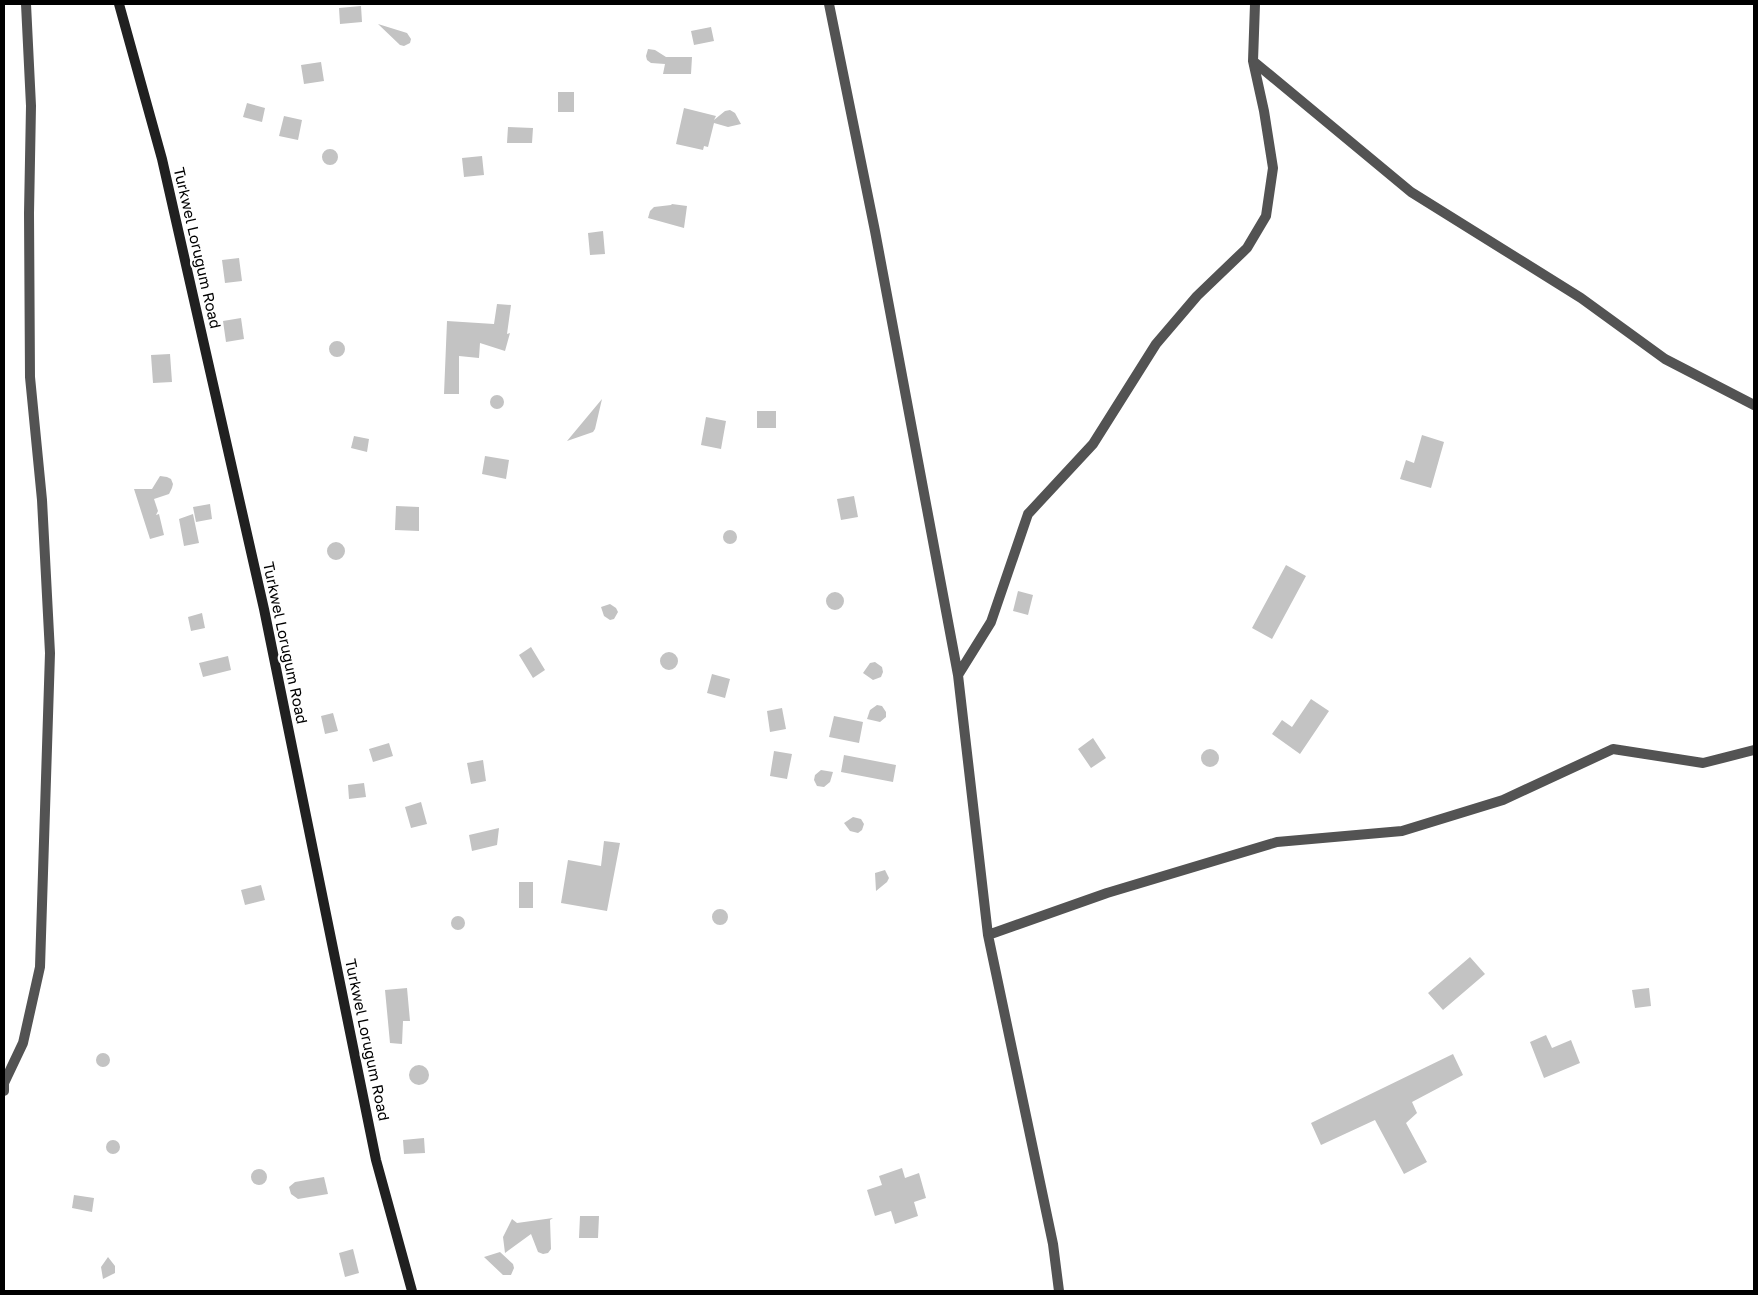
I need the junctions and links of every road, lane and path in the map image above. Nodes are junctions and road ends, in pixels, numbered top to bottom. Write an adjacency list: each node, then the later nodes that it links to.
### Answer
1 (26, 4): 10 (street)
2 (119, 4): 11 (main road, Turkwel Lorugum Road)
3 (829, 4): 7 (street)
4 (1255, 4): 5 (street)
5 (1253, 61): 6 (street); 7 (street)
6 (1754, 405)
7 (958, 675): 9 (street)
8 (1754, 750): 9 (street)
9 (988, 934): 12 (street)
10 (4, 1091)
11 (412, 1291)
12 (1059, 1291)

